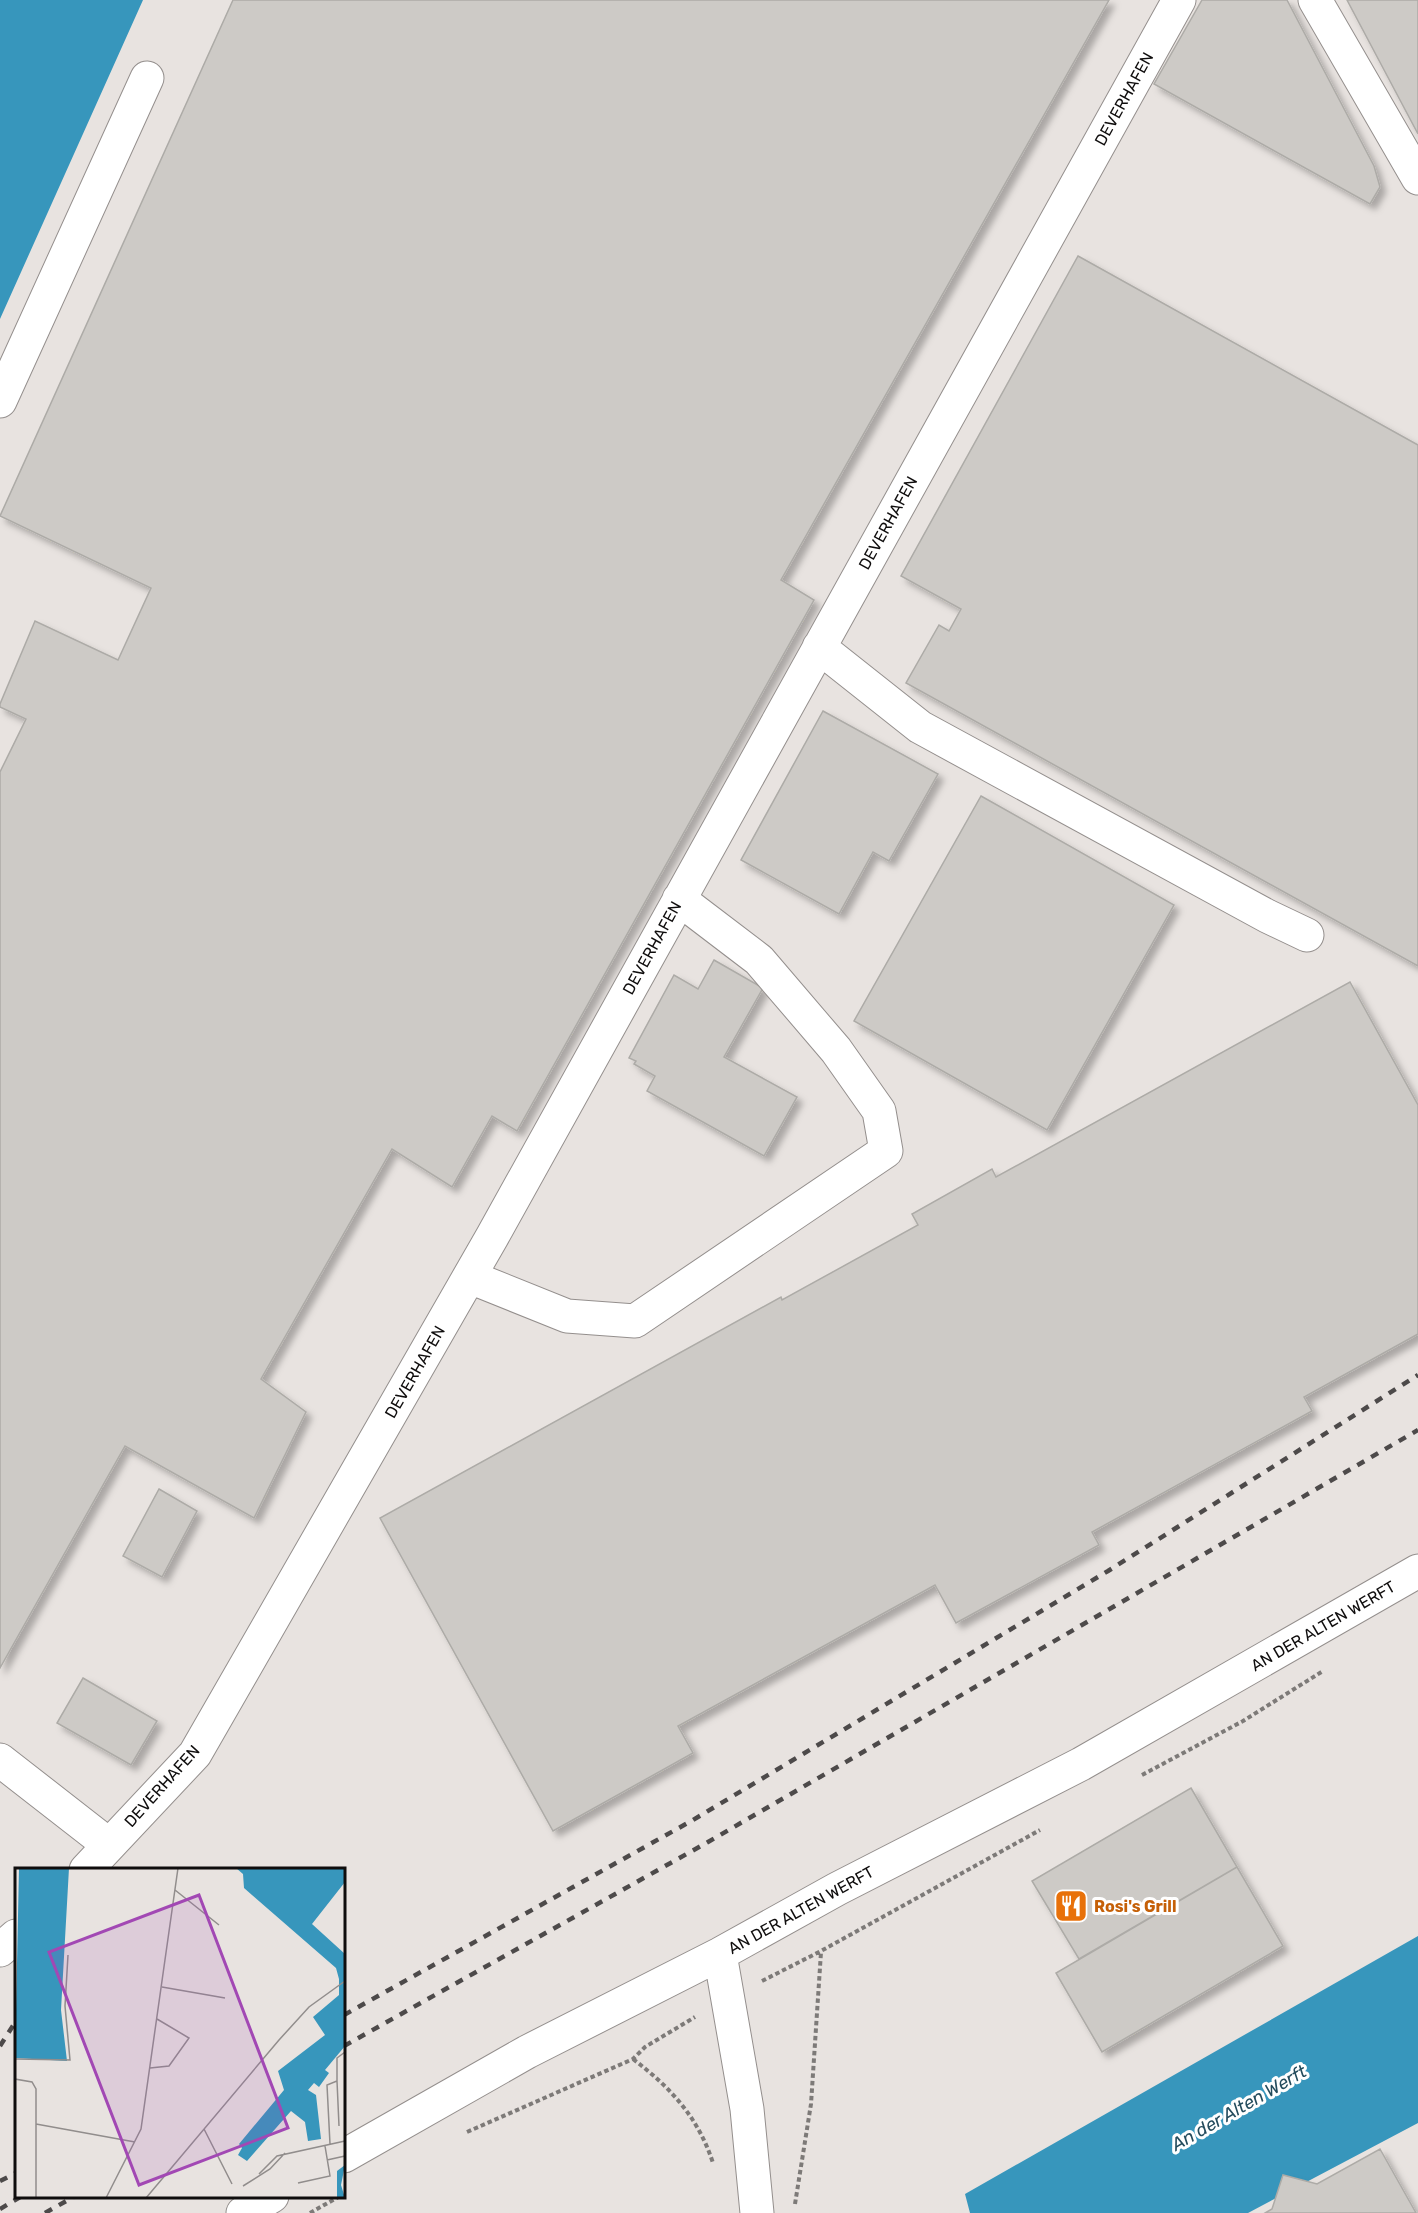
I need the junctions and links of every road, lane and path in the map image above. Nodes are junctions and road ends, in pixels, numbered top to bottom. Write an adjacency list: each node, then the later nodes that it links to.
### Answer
1 (1179, 0): 6 (street, DEVERHAFEN)
2 (1315, 0): 4 (street)
3 (147, 78): 5 (street)
4 (1418, 178)
5 (0, 401)
6 (819, 647): 7 (street, DEVERHAFEN); 8 (street)
7 (679, 899): 9 (street, DEVERHAFEN); 9 (street)
8 (1307, 935)
9 (470, 1277): 12 (street, DEVERHAFEN)
10 (1418, 1571): 16 (street, AN DER ALTEN WERFT)
11 (0, 1760): 12 (street)
12 (109, 1845): 13 (street, DEVERHAFEN)
13 (87, 1868)
14 (15, 1937): 15 (street)
15 (0, 1950)
16 (720, 1954): 17 (street, AN DER ALTEN WERFT); 20 (street, AN DER ALTEN WERFT)
17 (729, 1998): 18 (path); 24 (path); 27 (street, AN DER ALTEN WERFT)
18 (633, 2059): 19 (path); 21 (path)
19 (465, 2133)
20 (345, 2155)
21 (716, 2171)
22 (269, 2198): 25 (street)
23 (336, 2198): 26 (path)
24 (795, 2209)
25 (243, 2213)
26 (310, 2213)
27 (757, 2213)

